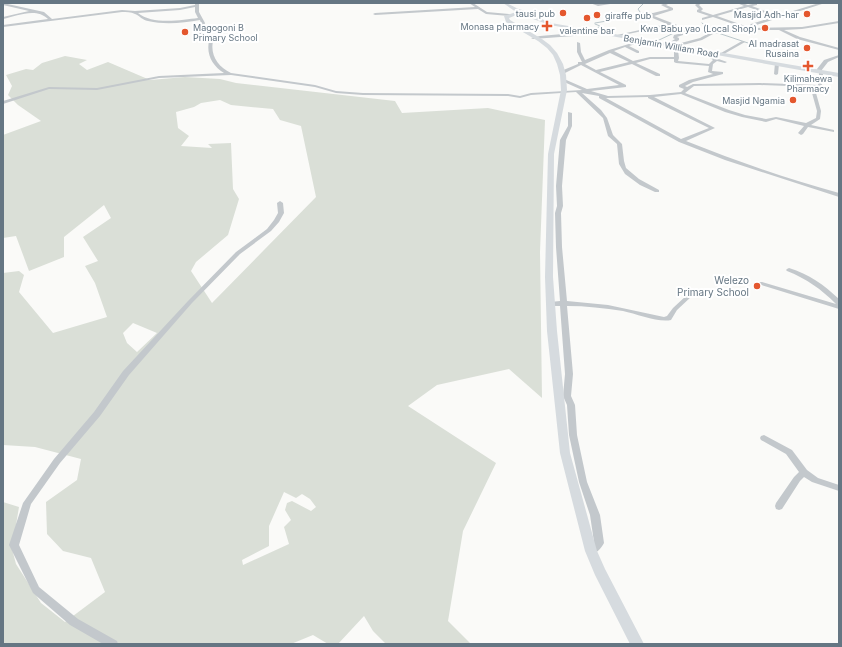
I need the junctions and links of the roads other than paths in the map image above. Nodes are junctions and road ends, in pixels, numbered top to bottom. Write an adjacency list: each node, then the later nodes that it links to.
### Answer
1 (471, 3): 13 (street)
2 (592, 3): 11 (street)
3 (668, 3): 20 (street)
4 (700, 3): 23 (street)
5 (739, 3): 12 (street)
6 (823, 3): 33 (street)
7 (3, 4): 14 (street)
8 (197, 4): 16 (street); 25 (street)
9 (511, 4): 15 (main road, Benjamin William Road)
10 (756, 4): 12 (street)
11 (614, 5)
12 (748, 6): 17 (street); 23 (street)
13 (478, 8): 18 (street); 21 (street)
14 (34, 11): 22 (street); 27 (street)
15 (520, 11): 21 (main road); 35 (main road, Benjamin William Road); 37 (main road, Benjamin William Road)
16 (135, 12): 25 (street); 27 (street)
17 (764, 12)
18 (375, 14)
19 (641, 14): 20 (street)
20 (652, 14): 30 (street)
21 (507, 15): 38 (main road)
22 (14, 16): 24 (street); 29 (street)
23 (714, 16): 26 (street); 33 (street)
24 (3, 18)
25 (201, 19): 61 (street)
26 (703, 19)
27 (51, 20): 29 (street)
28 (839, 22): 34 (street)
29 (18, 24): 31 (street)
30 (670, 24): 32 (street); 37 (street)
31 (3, 26)
32 (676, 26)
33 (749, 28): 34 (street); 44 (street)
34 (779, 28): 45 (street)
35 (588, 32): 38 (street); 39 (main road, Benjamin William Road)
36 (682, 34): 42 (street)
37 (619, 35): 42 (main road, Benjamin William Road)
38 (534, 38): 65 (main road)
39 (641, 41): 43 (street); 44 (main road, Benjamin William Road)
40 (743, 42): 49 (street)
41 (578, 43): 55 (street)
42 (670, 44): 44 (main road, Benjamin William Road)
43 (626, 46): 46 (street); 47 (street)
44 (680, 46): 48 (main road, Benjamin William Road); 49 (main road, Benjamin William Road); 51 (street)
45 (839, 49)
46 (610, 51): 53 (street); 55 (street)
47 (638, 52)
48 (707, 52): 49 (main road, Benjamin William Road); 52 (street)
49 (726, 55): 54 (street); 56 (main road, Benjamin William Road); 59 (main road, Benjamin William Road)
50 (839, 56): 59 (street)
51 (677, 58): 53 (street); 57 (street)
52 (716, 59): 54 (street); 57 (street)
53 (633, 62): 58 (street); 64 (street)
54 (725, 62): 60 (street)
55 (582, 63): 58 (street); 65 (street)
56 (777, 64): 59 (main road, Benjamin William Road); 62 (street)
57 (711, 66): 60 (street)
58 (597, 71): 68 (street)
59 (820, 71): 63 (main road, Benjamin William Road); 66 (street)
60 (721, 73): 69 (street)
61 (231, 74): 70 (street); 72 (street)
62 (776, 74)
63 (839, 74)
64 (658, 75)
65 (563, 76): 68 (street); 70 (main road)
66 (819, 86): 69 (street); 74 (street)
67 (577, 91): 68 (street); 70 (street); 78 (street)
68 (588, 91): 71 (street); 77 (street)
69 (684, 91): 71 (street); 74 (street)
70 (564, 92): 86 (main road)
71 (650, 96): 77 (street)
72 (3, 103)
73 (570, 113): 84 (street)
74 (807, 125): 75 (street); 76 (street)
75 (832, 132)
76 (801, 133)
77 (681, 141): 79 (street)
78 (657, 191)
79 (839, 195)
80 (280, 203): 93 (street)
81 (789, 270): 85 (street)
82 (760, 283): 87 (street)
83 (689, 296): 84 (street)
84 (563, 303): 86 (street); 92 (street)
85 (839, 303)
86 (550, 304): 92 (main road)
87 (839, 307)
88 (764, 438): 89 (street)
89 (804, 472): 90 (street); 91 (street)
90 (839, 488)
91 (779, 506)
92 (591, 551): 94 (main road)
93 (113, 644)
94 (637, 644)

